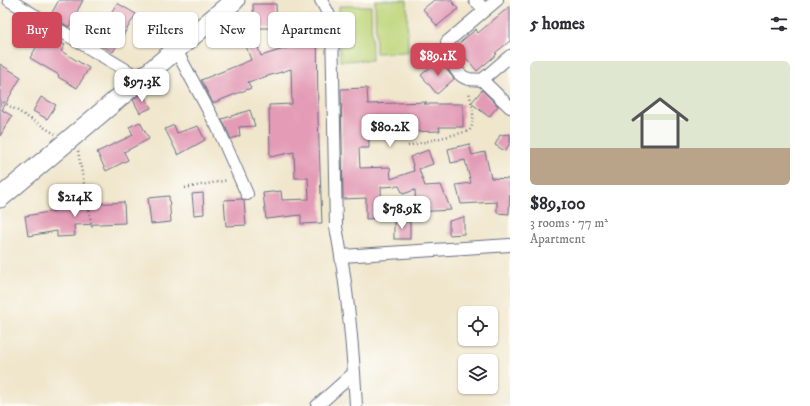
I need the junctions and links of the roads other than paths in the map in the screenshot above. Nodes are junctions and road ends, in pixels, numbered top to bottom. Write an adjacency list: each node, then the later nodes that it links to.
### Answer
1 (9, 0): 9 (street)
2 (235, 0): 7 (main road)
3 (322, 0): 15 (street)
4 (475, 0): 6 (street)
5 (496, 0): 6 (street)
6 (485, 10): 10 (street)
7 (176, 50): 9 (main road); 12 (street)
8 (510, 56): 10 (street)
9 (141, 79): 13 (main road)
10 (482, 80): 11 (street)
11 (510, 107)
12 (247, 194)
13 (0, 198)
14 (510, 245): 15 (street)
15 (342, 256): 16 (street)
16 (354, 373): 17 (street); 18 (street)
17 (317, 406)
18 (356, 406)

